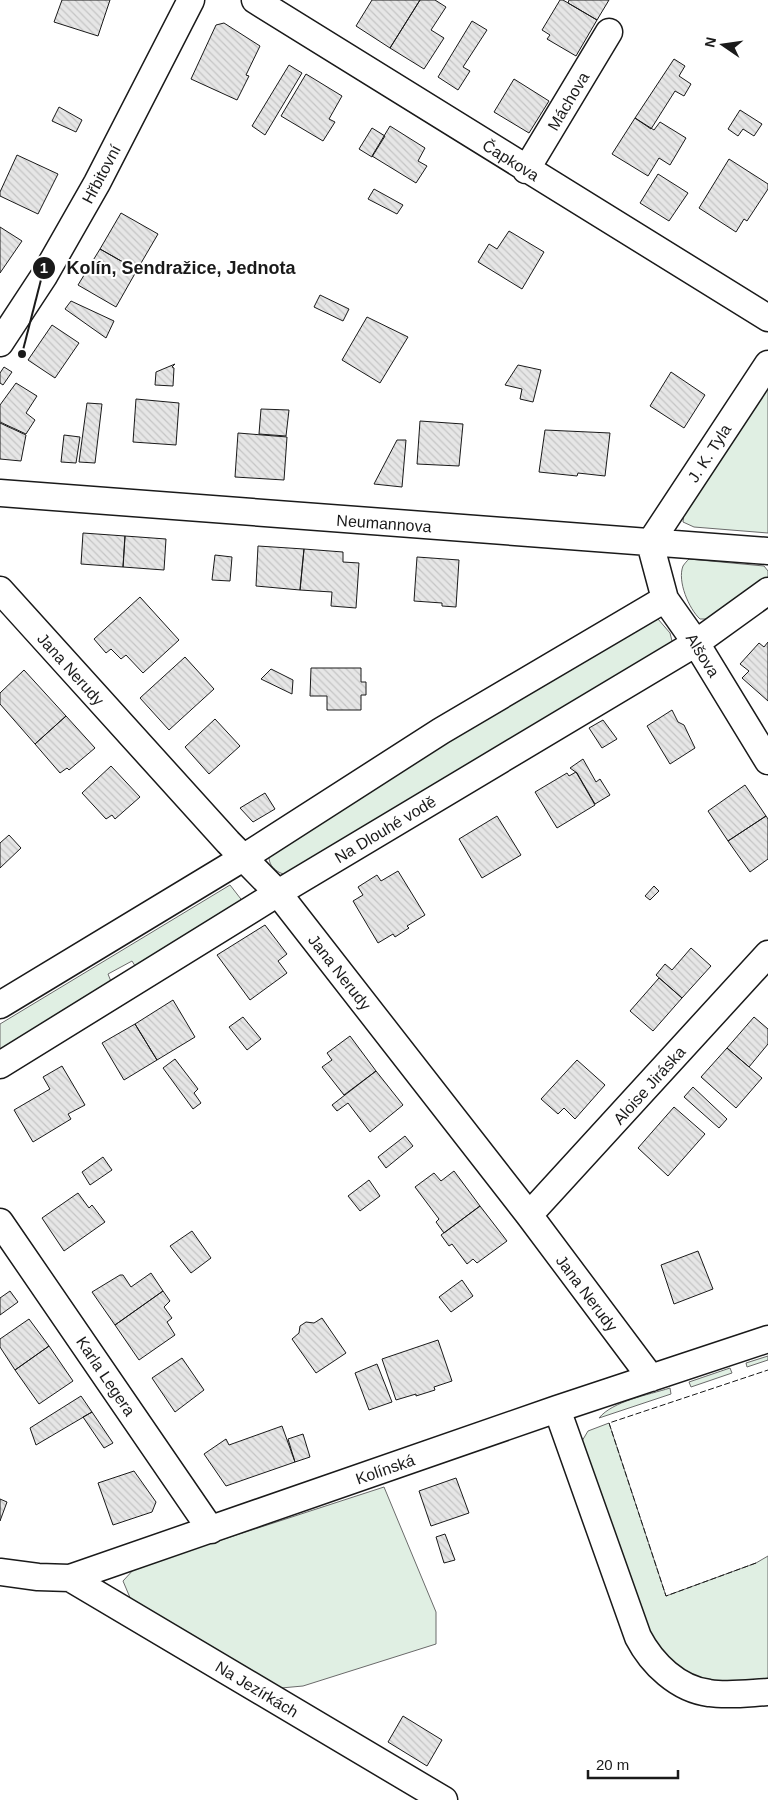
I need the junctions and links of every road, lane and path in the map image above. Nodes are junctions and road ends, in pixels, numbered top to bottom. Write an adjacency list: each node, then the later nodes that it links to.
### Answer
1 (191, 0): 6 (street, Hřbitovní)
2 (255, 0): 4 (street, Čapkova)
3 (609, 32): 4 (street, Máchova)
4 (526, 170): 5 (street, Čapkova)
5 (768, 318)
6 (0, 343)
7 (768, 364): 9 (street, J. K. Tyla)
8 (0, 493): 9 (street, Neumannova)
9 (650, 543): 10 (street, Neumannova); 13 (street, Alšova)
10 (768, 551)
11 (0, 590): 16 (street, Jana Nerudy)
12 (768, 591): 14 (street, Na Dlouhé vodě)
13 (666, 599): 14 (street, Alšova); 16 (street)
14 (696, 643): 15 (street, Alšova); 17 (street, Na Dlouhé vodě)
15 (768, 761)
16 (243, 858): 17 (street, Jana Nerudy); 19 (street)
17 (278, 893): 20 (street, Na Dlouhé vodě); 21 (street, Jana Nerudy)
18 (768, 954): 21 (street, Aloise Jiráska)
19 (0, 1005)
20 (0, 1065)
21 (529, 1215): 24 (street, Jana Nerudy)
22 (0, 1222): 26 (street, Karla Legera)
23 (768, 1339): 24 (street, Kolínská)
24 (651, 1378): 25 (street, Kolínská)
25 (556, 1409): 26 (street, Kolínská); 29 (street)
26 (212, 1530): 28 (street, Kolínská)
27 (0, 1572): 28 (street, Kolínská)
28 (70, 1578): 30 (street, Na Jezírkách)
29 (768, 1692)
30 (444, 1800)

